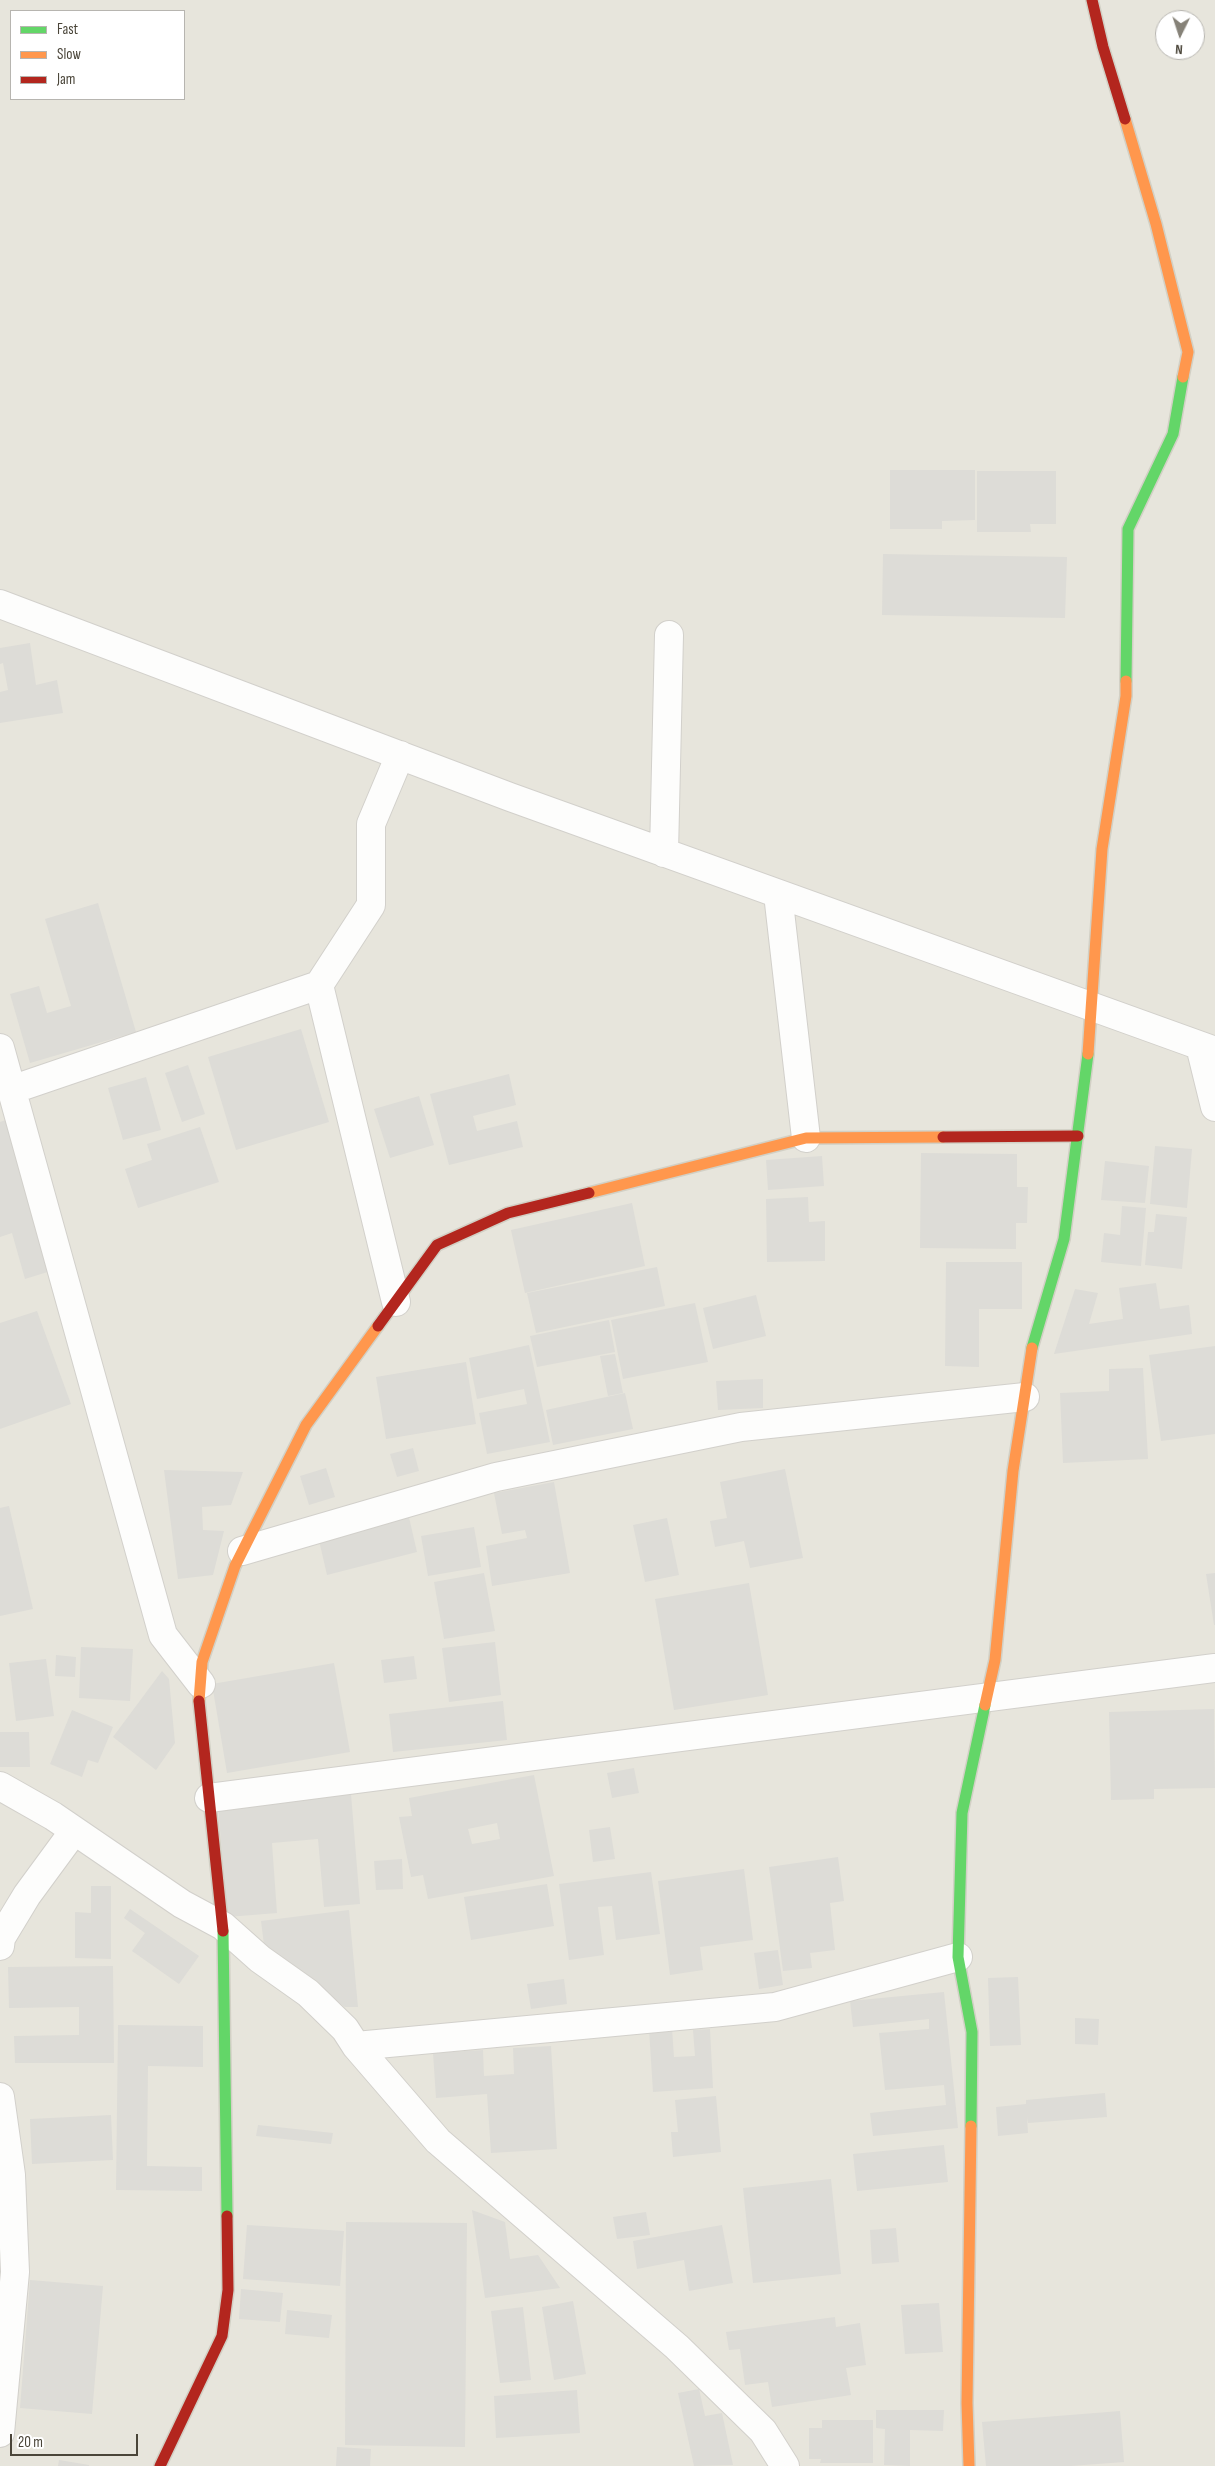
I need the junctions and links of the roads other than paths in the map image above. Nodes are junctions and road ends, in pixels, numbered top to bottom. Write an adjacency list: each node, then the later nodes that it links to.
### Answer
1 (1092, 0): 8 (street)
2 (0, 604): 4 (street)
3 (670, 635): 5 (street)
4 (400, 755): 5 (street); 7 (street)
5 (664, 853): 6 (street)
6 (778, 894): 8 (street); 14 (street)
7 (319, 985): 11 (street); 15 (street)
8 (1091, 1007): 10 (street); 13 (street)
9 (0, 1048): 11 (street)
10 (1208, 1049): 12 (street)
11 (11, 1090): 19 (street)
12 (1215, 1107)
13 (1078, 1136): 14 (street); 16 (street)
14 (806, 1138): 15 (street)
15 (396, 1302): 17 (street)
16 (1025, 1397): 17 (street); 20 (street)
17 (242, 1550): 19 (street)
18 (1215, 1668): 20 (street)
19 (201, 1684): 22 (street)
20 (987, 1697): 22 (street); 26 (street)
21 (0, 1786): 23 (street)
22 (209, 1798): 24 (street)
23 (74, 1831): 24 (street); 25 (street)
24 (223, 1926): 27 (street); 30 (street)
25 (0, 1946)
26 (958, 1957): 27 (street); 32 (street)
27 (356, 2046): 31 (street)
28 (0, 2097): 29 (street)
29 (0, 2433)
30 (160, 2466)
31 (785, 2466)
32 (969, 2466)

